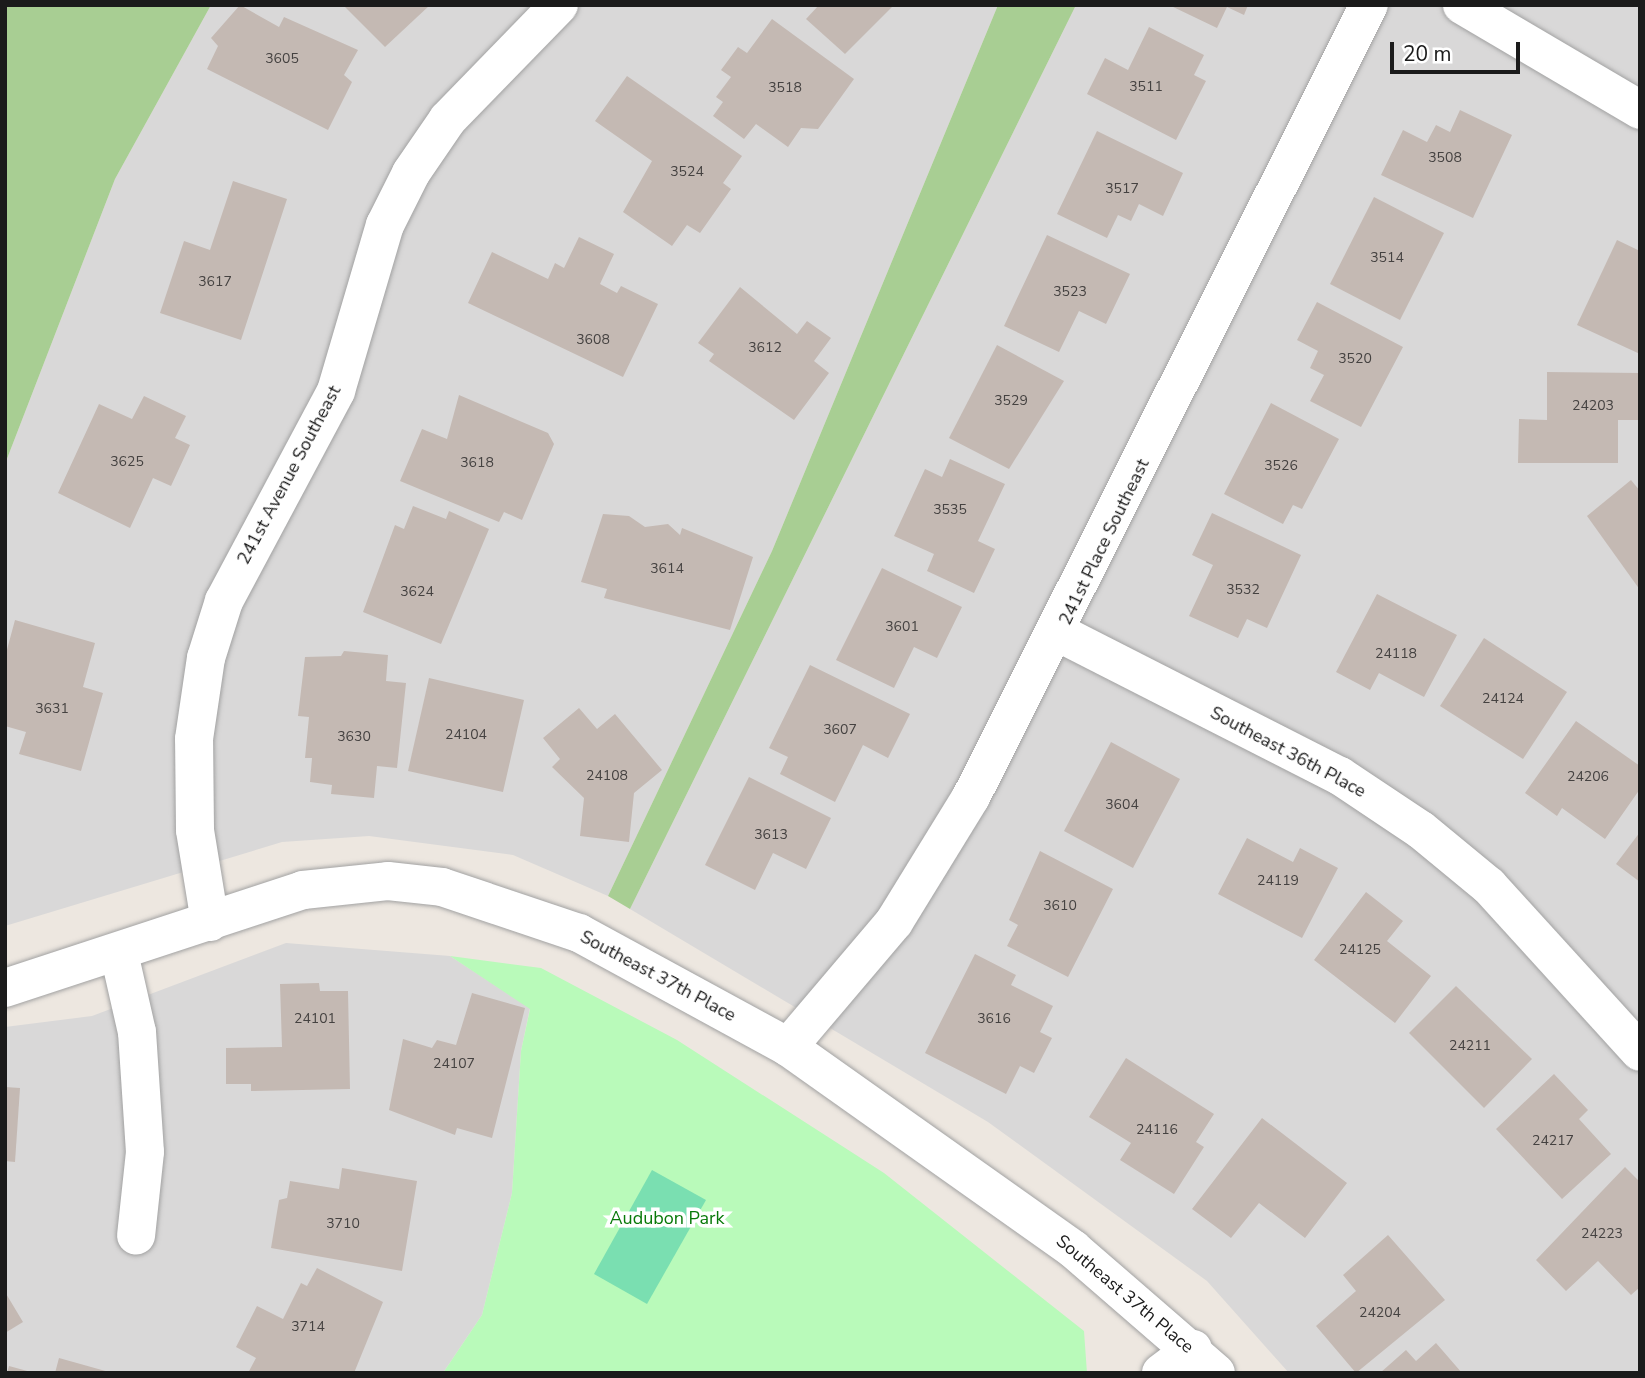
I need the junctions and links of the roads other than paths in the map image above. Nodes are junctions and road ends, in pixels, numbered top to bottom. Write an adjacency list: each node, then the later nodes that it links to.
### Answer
1 (559, 5): 6 (street, 241st Avenue Southeast)
2 (1369, 5): 5 (street, 241st Place Southeast)
3 (1462, 5): 4 (street)
4 (1640, 110)
5 (1059, 634): 9 (street, 241st Place Southeast); 10 (street, Southeast 36th Place)
6 (210, 922): 7 (street, Southeast 37th Place); 9 (street, Southeast 37th Place)
7 (119, 953): 8 (street, Southeast 37th Place); 11 (street)
8 (5, 988)
9 (788, 1046): 12 (street, Southeast 37th Place)
10 (1640, 1052)
11 (136, 1236)
12 (1205, 1361): 13 (street)
13 (1161, 1373)

